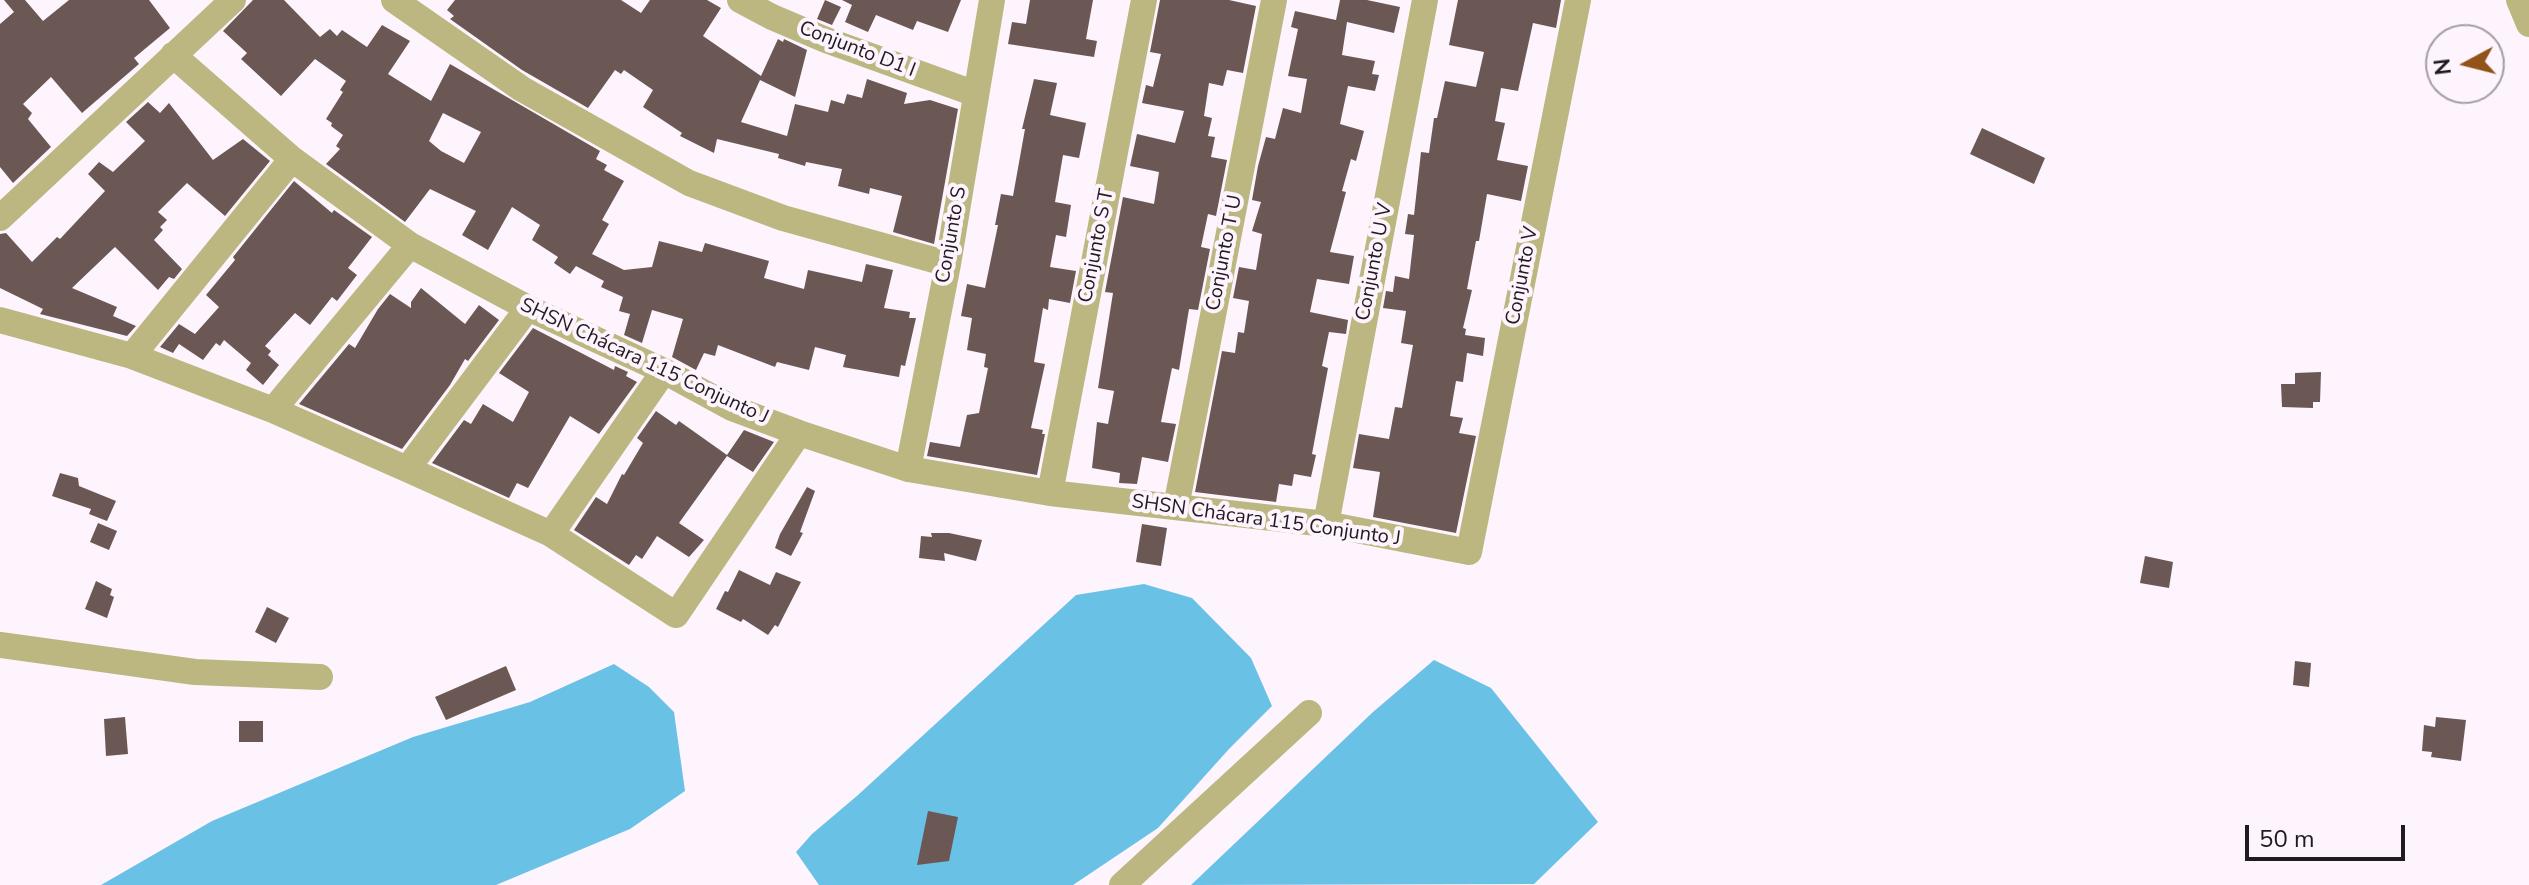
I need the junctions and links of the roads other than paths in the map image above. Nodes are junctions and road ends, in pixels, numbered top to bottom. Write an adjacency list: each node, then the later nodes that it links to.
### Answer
1 (233, 0): 11 (street)
2 (394, 0): 16 (street)
3 (740, 0): 12 (street, Conjunto D1 I)
4 (992, 0): 12 (street, Conjunto S)
5 (1144, 0): 25 (street, Conjunto S T)
6 (1274, 0): 26 (street, Conjunto T U)
7 (1425, 0): 27 (street, Conjunto U V)
8 (1578, 0): 29 (street, Conjunto V)
9 (2519, 0): 10 (street)
10 (2529, 24)
11 (173, 55): 13 (street, SHSN Chácara 115 Conjunto J); 14 (street)
12 (976, 94): 16 (street, Conjunto S)
13 (292, 159): 15 (street, SHSN Chácara 115 Conjunto J); 19 (street)
14 (0, 218)
15 (410, 245): 17 (street, SHSN Chácara 115 Conjunto J); 21 (street)
16 (948, 264): 24 (street, Conjunto S)
17 (528, 308): 20 (street, SHSN Chácara 115 Conjunto J); 23 (street)
18 (0, 320): 19 (street)
19 (132, 356): 21 (street)
20 (664, 371): 22 (street, SHSN Chácara 115 Conjunto J); 28 (street)
21 (273, 410): 23 (street)
22 (799, 433): 24 (street, SHSN Chácara 115 Conjunto J); 28 (street)
23 (407, 469): 28 (street)
24 (908, 469): 25 (street, SHSN Chácara 115 Conjunto J)
25 (1050, 493): 26 (street, SHSN Chácara 115 Conjunto J)
26 (1176, 507): 27 (street, SHSN Chácara 115 Conjunto J)
27 (1326, 524): 29 (street, SHSN Chácara 115 Conjunto J)
28 (551, 534)
29 (1469, 552)
30 (0, 645): 31 (street)
31 (320, 677)
32 (1309, 713): 33 (street)
33 (1122, 885)

